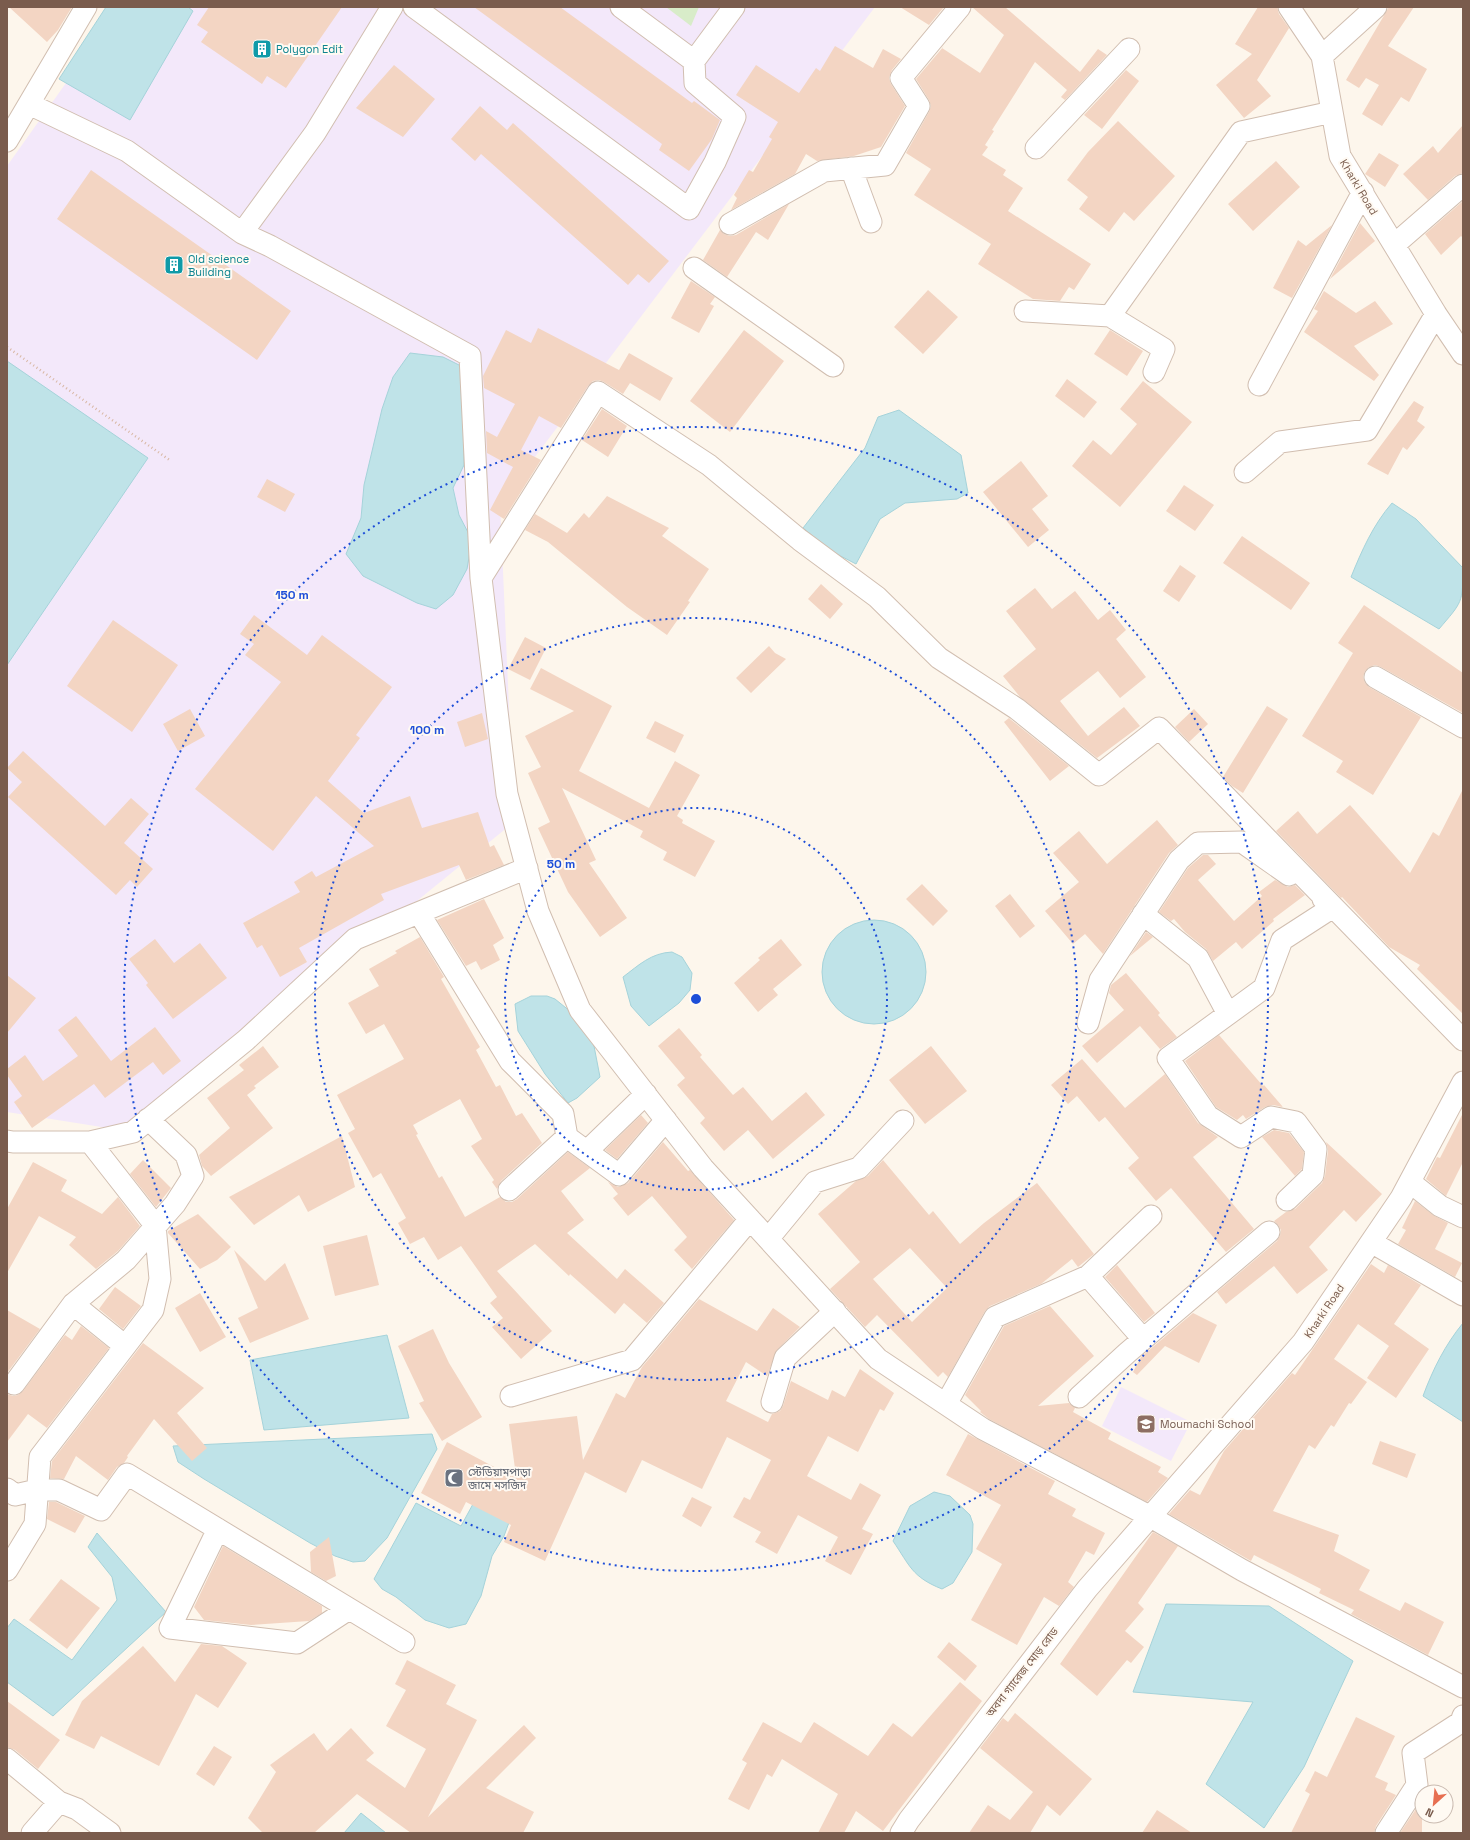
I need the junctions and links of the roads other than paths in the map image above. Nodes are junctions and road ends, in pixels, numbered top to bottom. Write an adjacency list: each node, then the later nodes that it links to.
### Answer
1 (86, 7): 12 (street)
2 (392, 7): 21 (street)
3 (414, 7): 11 (street)
4 (621, 7): 11 (street)
5 (734, 7): 11 (street)
6 (960, 7): 16 (street)
7 (1288, 7): 10 (street, Kharki Road)
8 (1376, 7): 10 (street)
9 (1129, 50): 15 (street)
10 (1322, 56): 13 (street, Kharki Road)
11 (694, 61)
12 (29, 104): 14 (street); 21 (street)
13 (1332, 112): 18 (street, Kharki Road); 26 (street)
14 (7, 141)
15 (1036, 148)
16 (851, 168): 19 (street); 20 (street)
17 (1463, 185): 22 (street)
18 (1363, 192): 22 (street, Kharki Road); 30 (street)
19 (871, 222)
20 (730, 224)
21 (242, 233): 32 (street)
22 (1394, 245): 25 (street, Kharki Road)
23 (694, 268): 28 (street)
24 (1025, 310): 26 (street)
25 (1436, 314): 27 (street, Kharki Road); 31 (street)
26 (1110, 316): 29 (street)
27 (1463, 354)
28 (833, 366)
29 (1154, 372)
30 (1259, 384)
31 (1245, 472)
32 (481, 578): 35 (street); 36 (street)
33 (1375, 677): 34 (street)
34 (1463, 727)
35 (527, 868): 37 (street); 43 (street)
36 (1333, 906): 38 (street); 39 (street); 41 (street)
37 (419, 912): 44 (street); 47 (street)
38 (1143, 914): 39 (street); 40 (street)
39 (1228, 1014): 53 (street)
40 (1088, 1023)
41 (1463, 1040)
42 (1463, 1082): 51 (street, Kharki Road)
43 (646, 1094): 45 (street); 50 (street)
44 (148, 1119): 49 (street); 57 (street)
45 (666, 1120): 50 (street); 56 (street)
46 (903, 1121): 59 (street)
47 (567, 1137): 50 (street); 52 (street)
48 (7, 1141): 49 (street)
49 (90, 1142): 57 (street)
50 (586, 1151)
51 (1410, 1182): 55 (street); 60 (street, Kharki Road)
52 (509, 1190)
53 (1287, 1200)
54 (1150, 1216): 61 (street)
55 (1463, 1217)
56 (750, 1219): 59 (street); 68 (street)
57 (155, 1225): 63 (street); 66 (street)
58 (1269, 1232): 65 (street)
59 (768, 1239): 64 (street)
60 (1371, 1242): 62 (street); 74 (street, Kharki Road)
61 (1088, 1276): 65 (street); 71 (street)
62 (1463, 1296)
63 (73, 1304): 66 (street); 67 (street)
64 (835, 1311): 70 (street); 71 (street)
65 (1143, 1339): 69 (street)
66 (125, 1346): 73 (street)
67 (14, 1384)
68 (511, 1396)
69 (1079, 1398)
70 (772, 1402)
71 (946, 1404): 74 (street)
72 (7, 1490): 73 (street)
73 (37, 1490): 75 (street); 76 (street)
74 (1151, 1517): 79 (street); 85 (street, অবদা গ্যারেজ মোড় রোড)
75 (218, 1529): 77 (street); 77 (street)
76 (7, 1570)
77 (349, 1609): 78 (street)
78 (404, 1642)
79 (1463, 1687)
80 (1463, 1716): 86 (street)
81 (7, 1759): 82 (street)
82 (59, 1802): 83 (street); 84 (street)
83 (32, 1833)
84 (110, 1833)
85 (901, 1833)
86 (1386, 1833)

